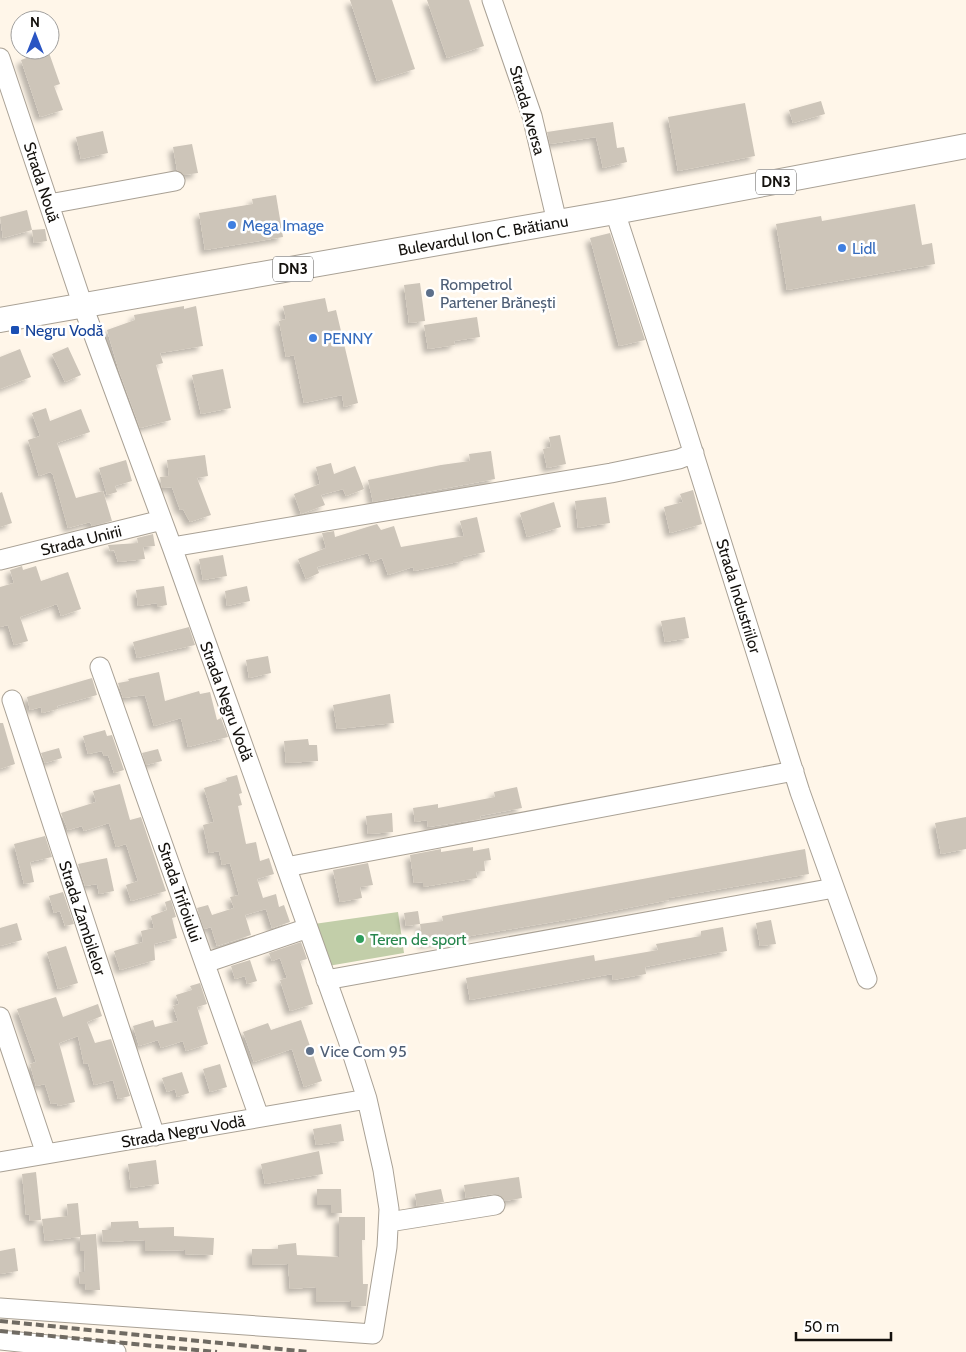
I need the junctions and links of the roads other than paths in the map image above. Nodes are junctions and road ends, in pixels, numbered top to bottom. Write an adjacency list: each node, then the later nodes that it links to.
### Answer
1 (492, 0): 8 (street, Strada Aversa)
2 (0, 58): 3 (street, Strada Nouă)
3 (8, 105): 6 (street, Strada Nouă)
4 (966, 146): 7 (main road, Bulevardul Ion C. Brătianu / DN3)
5 (175, 181): 6 (street)
6 (49, 204): 9 (street, Strada Nouă)
7 (615, 212): 8 (main road, Bulevardul Ion C. Brătianu / DN3); 11 (street, Strada Industriilor)
8 (557, 222): 9 (main road, Bulevardul Ion C. Brătianu / DN3)
9 (83, 306): 10 (main road, Bulevardul Ion C. Brătianu / DN3); 12 (street, Strada Negru Vodă)
10 (0, 320)
11 (694, 453): 13 (street); 17 (street, Strada Industriilor)
12 (162, 520): 13 (street, Strada Negru Vodă); 14 (street, Strada Unirii)
13 (172, 547): 18 (street, Strada Negru Vodă)
14 (0, 560)
15 (100, 667): 21 (street, Strada Trifoiului)
16 (12, 700): 27 (street, Strada Zambilelor)
17 (794, 771): 18 (street); 19 (street, Strada Industriilor)
18 (286, 867): 20 (street, Strada Negru Vodă)
19 (834, 888): 22 (street, Strada Industriilor); 23 (street)
20 (308, 928): 21 (street); 23 (street, Strada Negru Vodă)
21 (205, 963): 26 (street, Strada Trifoiului)
22 (867, 979)
23 (326, 980): 25 (street, Strada Negru Vodă)
24 (0, 1017): 28 (street)
25 (367, 1098): 26 (street, Strada Negru Vodă); 31 (street, Strada Negru Vodă)
26 (259, 1117): 27 (street, Strada Negru Vodă)
27 (154, 1136): 28 (street, Strada Negru Vodă)
28 (46, 1154): 29 (street, Strada Negru Vodă)
29 (0, 1162)
30 (495, 1205): 31 (street)
31 (389, 1222): 32 (street, Strada Negru Vodă)
32 (0, 1308)
33 (0, 1340): 34 (street)
34 (116, 1352)

